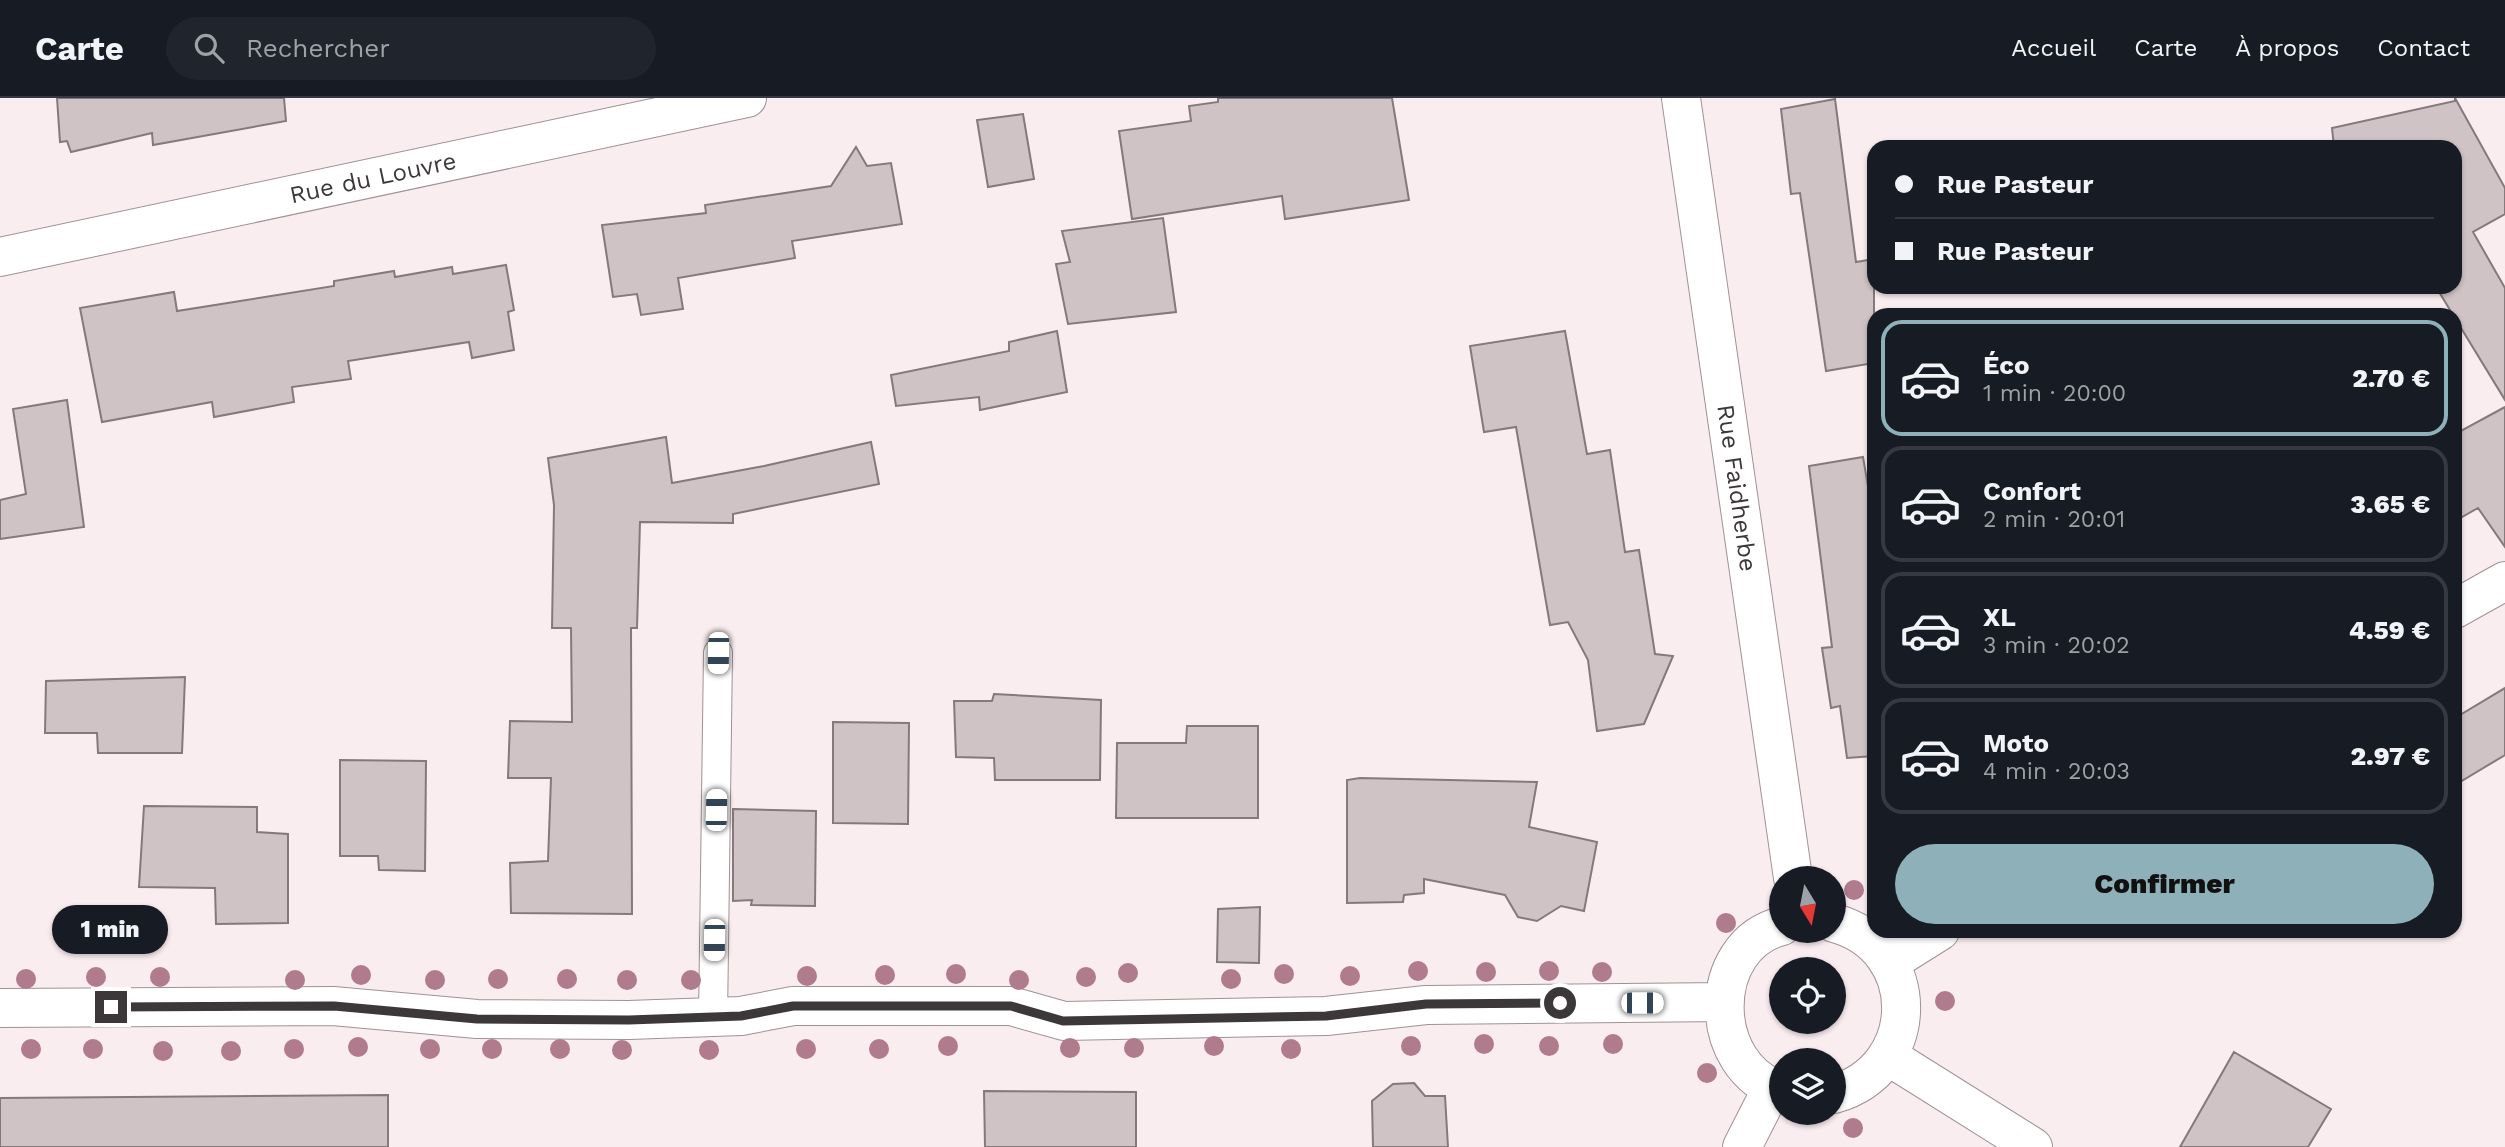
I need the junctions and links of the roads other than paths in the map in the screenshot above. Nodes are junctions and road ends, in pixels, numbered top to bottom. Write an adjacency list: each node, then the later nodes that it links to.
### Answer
1 (747, 98): 3 (street, Rue du Louvre)
2 (1681, 98): 7 (street, Rue Faidherbe)
3 (0, 257)
4 (2505, 581): 5 (street)
5 (2462, 606)
6 (718, 653): 14 (lane)
7 (1791, 866)
8 (1846, 927): 11 (street)
9 (1769, 933): 12 (street)
10 (1929, 938): 11 (street)
11 (1889, 963): 15 (street)
12 (1723, 1002): 14 (street); 16 (street)
13 (0, 1008): 14 (street)
14 (713, 1018)
15 (1888, 1056): 17 (street); 20 (street)
16 (1769, 1085)
17 (1846, 1091)
18 (1769, 1103): 19 (street)
19 (1742, 1147)
20 (2033, 1147)

